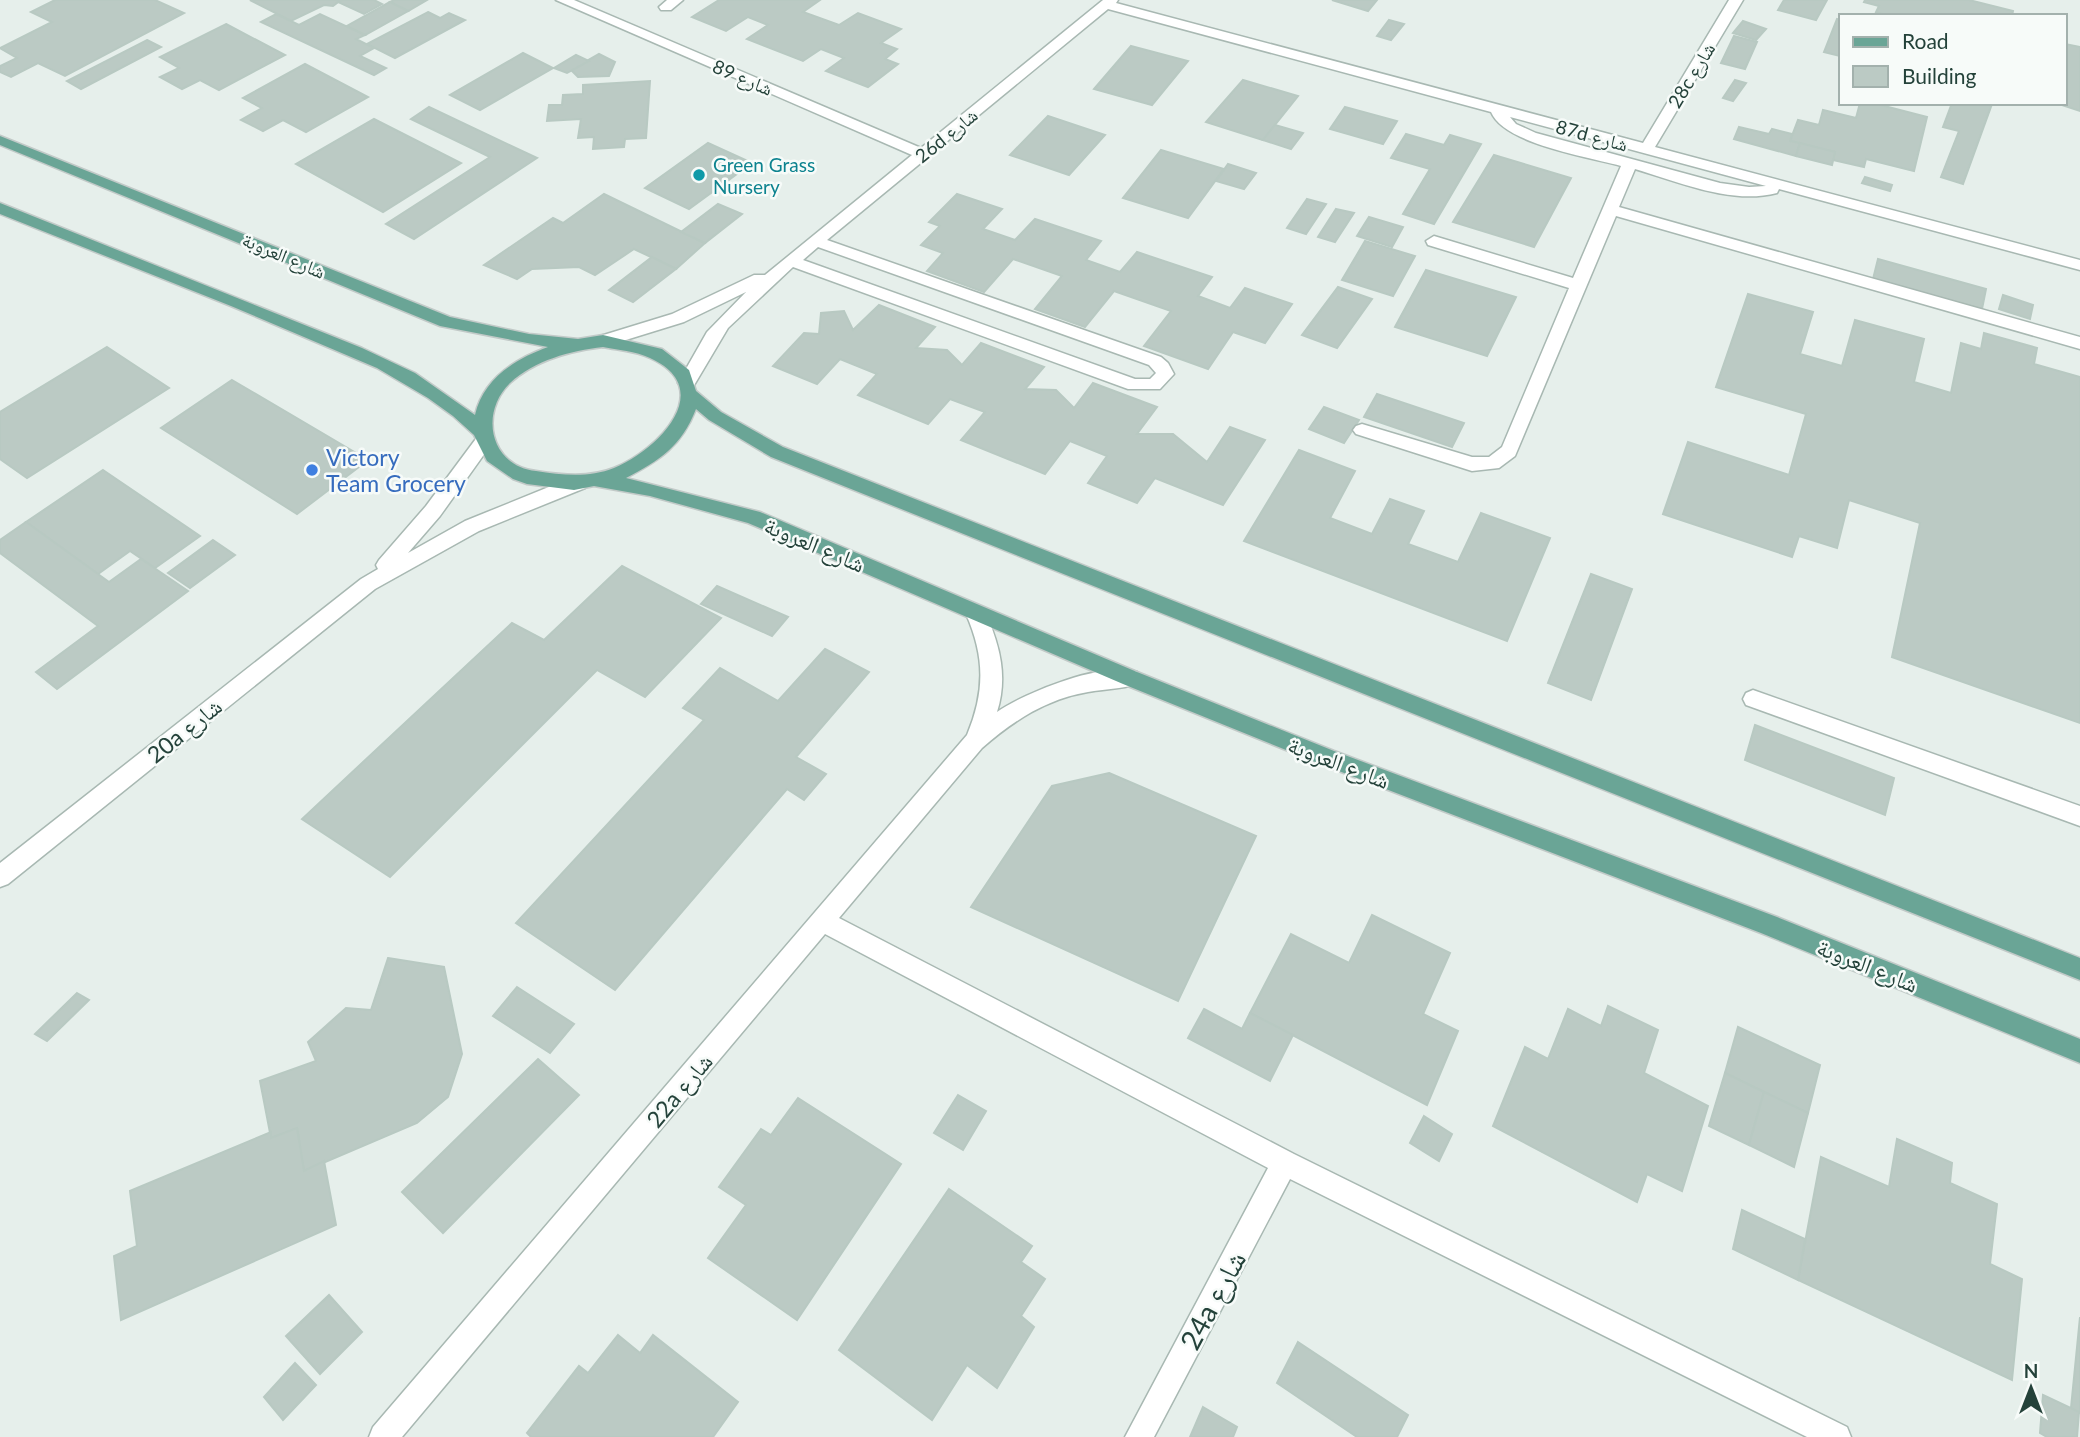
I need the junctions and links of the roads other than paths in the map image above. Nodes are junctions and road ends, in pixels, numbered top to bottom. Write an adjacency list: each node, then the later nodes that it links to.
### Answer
1 (563, 0): 7 (street, شارع 89)
2 (1735, 0): 6 (street, 28c شارع)
3 (1108, 2): 4 (street, 87d شارع); 7 (street, 26d شارع)
4 (1494, 109): 6 (street, 87d شارع); 8 (street)
5 (0, 140): 19 (main road, شارع العروبة)
6 (1646, 150): 9 (street, 87d شارع)
7 (923, 154): 12 (street, 26d شارع)
8 (1629, 163): 9 (street); 11 (street)
9 (1790, 188): 15 (street, 87d شارع)
10 (0, 208): 22 (main road)
11 (1610, 209): 16 (street); 18 (street)
12 (815, 241): 14 (street, 26d شارع); 14 (street)
13 (1434, 241): 16 (street)
14 (786, 265): 17 (street, 26d شارع); 20 (street, 26d شارع)
15 (2080, 265)
16 (1578, 285): 21 (street)
17 (603, 341): 19 (main road); 20 (main road)
18 (2080, 343)
19 (574, 344): 22 (main road)
20 (689, 389): 23 (main road); 32 (main road)
21 (1363, 430)
22 (483, 437): 23 (main road); 24 (street, 20a شارع)
23 (587, 482): 24 (street, 20a شارع); 25 (main road, شارع العروبة)
24 (368, 584): 30 (street, 20a شارع)
25 (976, 614): 26 (main road, شارع العروبة); 28 (street, 22a شارع)
26 (1130, 678): 28 (street, 22a شارع); 33 (main road, شارع العروبة)
27 (1753, 699): 29 (street)
28 (974, 742): 31 (street, 22a شارع)
29 (2080, 816)
30 (0, 877)
31 (823, 921): 34 (street); 35 (street, 22a شارع)
32 (2080, 969)
33 (2080, 1051)
34 (1285, 1163): 36 (street, 24a شارع); 37 (street)
35 (383, 1437)
36 (1139, 1437)
37 (1837, 1437)

